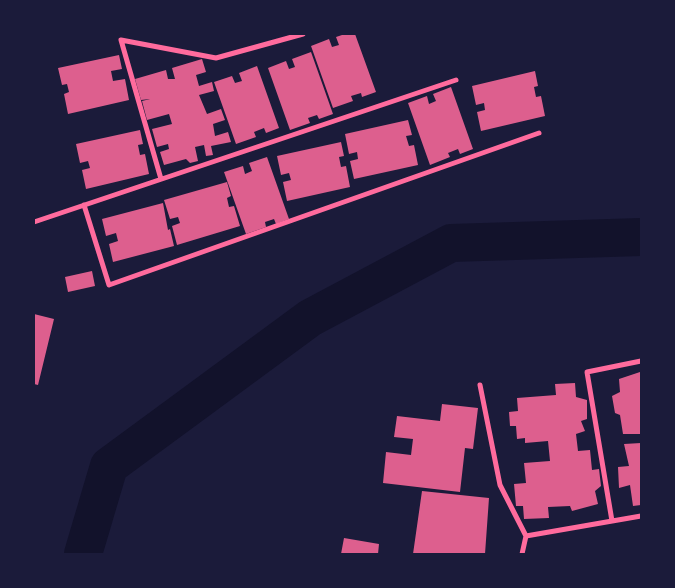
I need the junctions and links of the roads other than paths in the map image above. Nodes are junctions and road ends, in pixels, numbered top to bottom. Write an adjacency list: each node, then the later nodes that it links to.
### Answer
1 (303, 34): 4 (street)
2 (456, 80): 4 (street)
3 (540, 133): 5 (street)
4 (161, 179): 5 (street)
5 (84, 205): 6 (street)
6 (34, 222)
7 (641, 360): 10 (street)
8 (480, 385): 11 (street)
9 (641, 516): 10 (street)
10 (612, 521): 11 (street)
11 (526, 536): 12 (street)
12 (522, 554)

